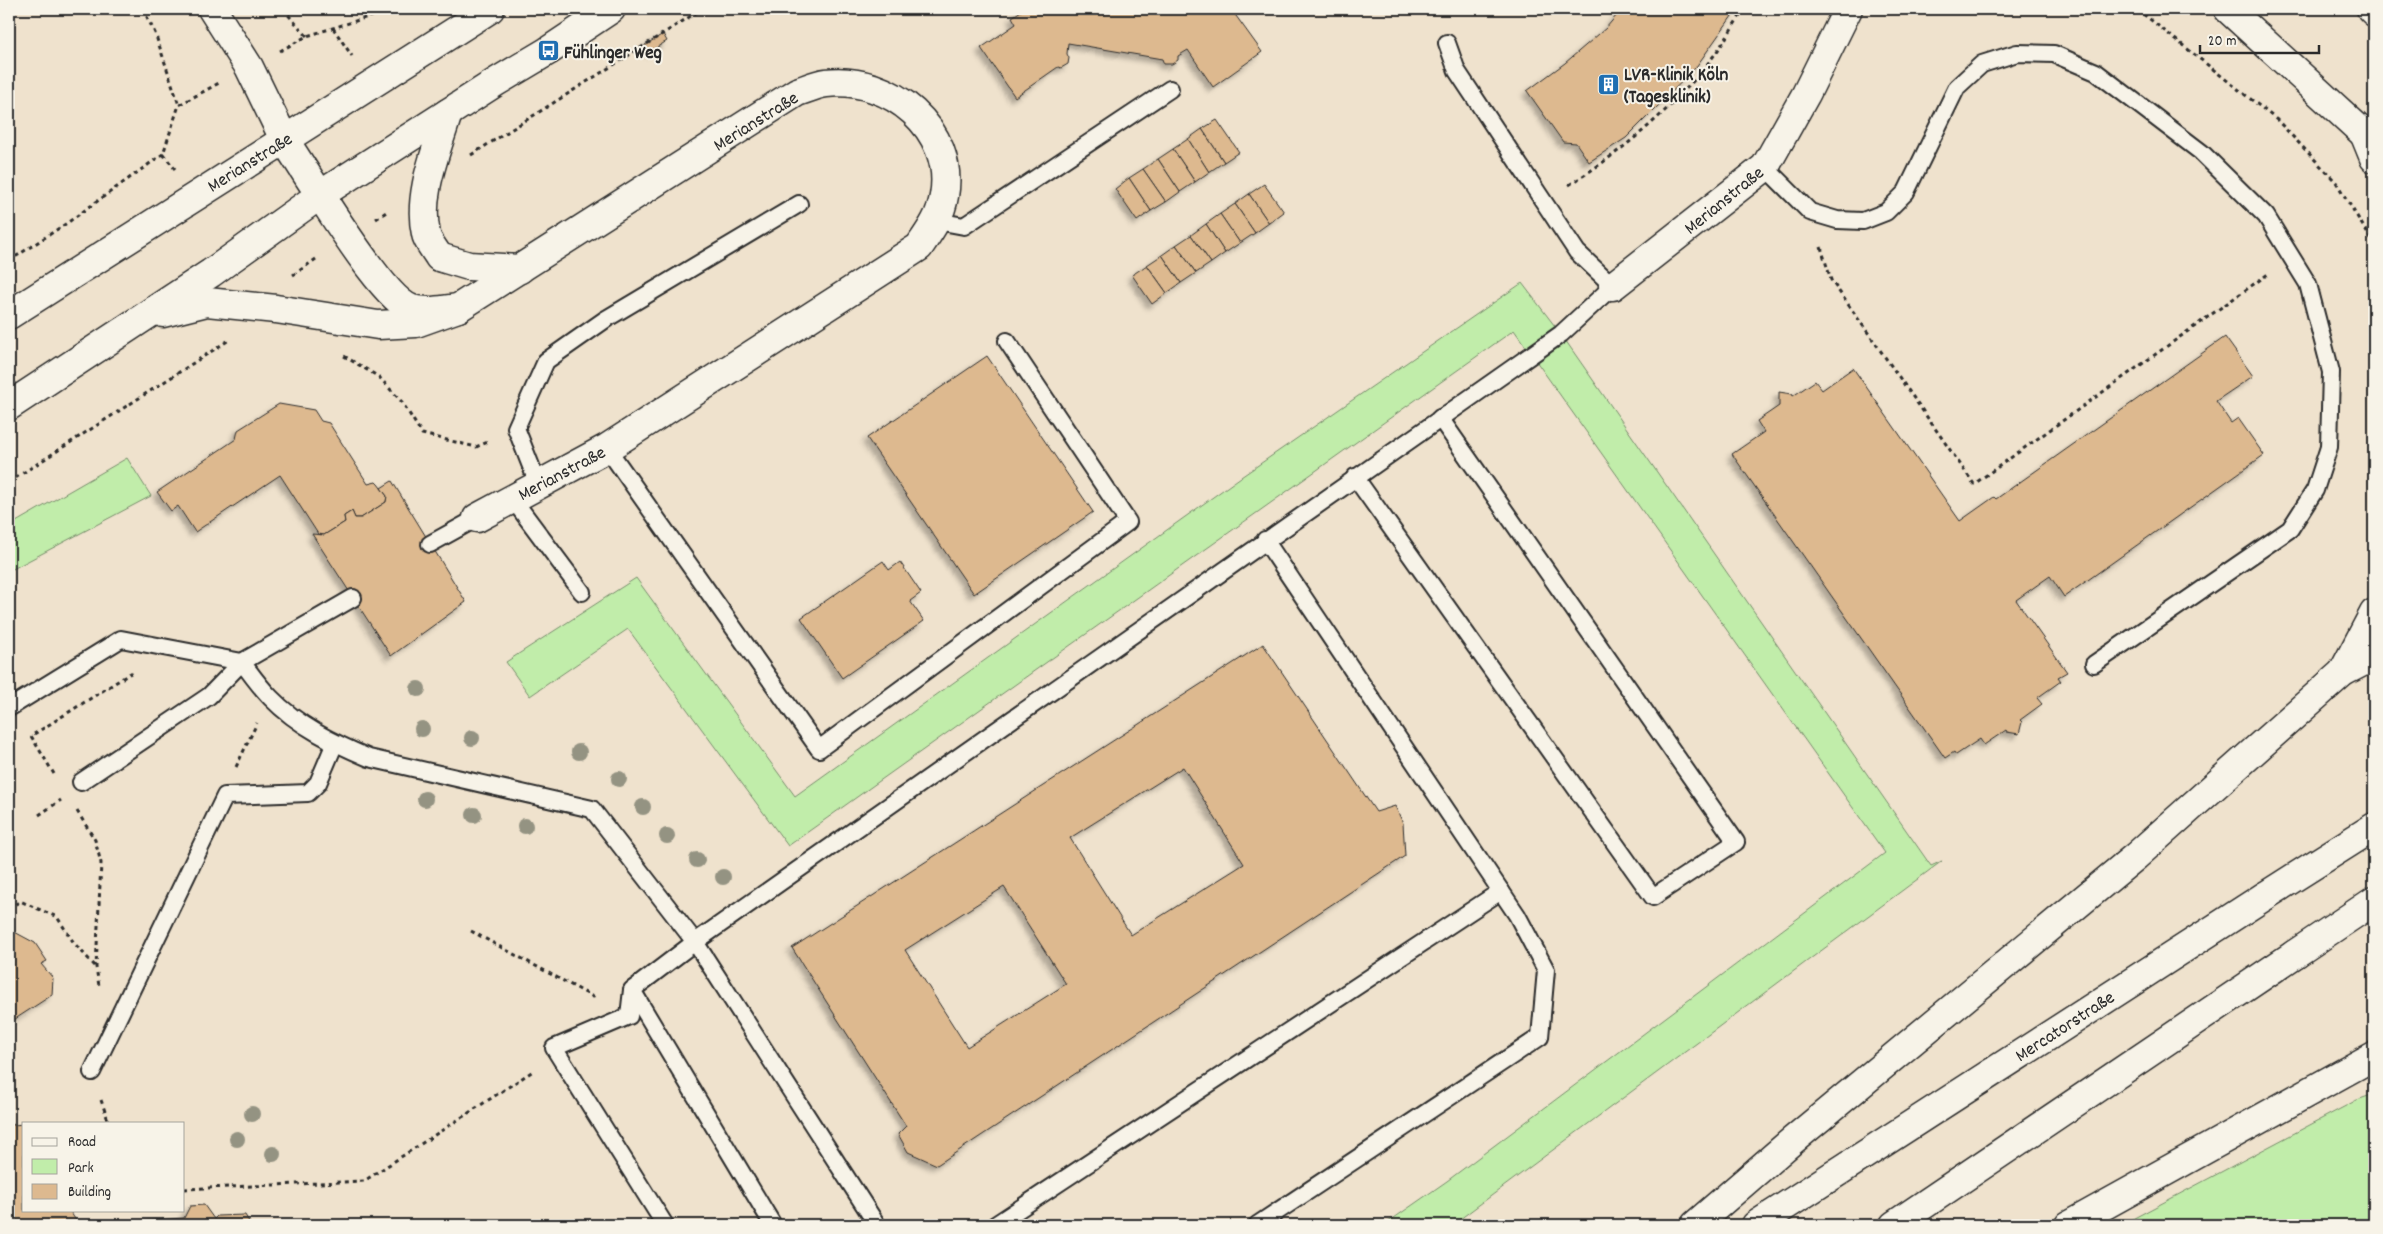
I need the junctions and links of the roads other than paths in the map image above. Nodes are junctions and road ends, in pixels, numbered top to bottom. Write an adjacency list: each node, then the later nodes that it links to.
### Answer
1 (212, 9): 12 (main road)
2 (490, 9): 12 (main road, Merianstraße)
3 (611, 9): 10 (main road)
4 (1848, 9): 14 (main road, Merianstraße)
5 (2228, 9): 11 (main road)
6 (2371, 9): 7 (main road)
7 (2374, 12)
8 (1447, 42): 19 (lane)
9 (1170, 89): 17 (lane)
10 (448, 113): 15 (main road); 18 (main road)
11 (2368, 137): 13 (main road)
12 (284, 139): 15 (main road); 21 (main road, Merianstraße)
13 (2374, 158)
14 (1765, 168): 19 (main road, Merianstraße); 38 (lane)
15 (320, 195): 20 (main road, Merianstraße); 22 (main road)
16 (799, 204): 28 (lane)
17 (937, 221): 18 (main road, Merianstraße); 26 (main road, Merianstraße)
18 (520, 269): 20 (main road, Merianstraße)
19 (1613, 286): 25 (lane)
20 (458, 308): 22 (main road)
21 (9, 315)
22 (142, 318): 24 (main road)
23 (1007, 341): 26 (lane)
24 (9, 406)
25 (1440, 418): 27 (lane); 27 (lane)
26 (607, 448): 28 (main road, Merianstraße)
27 (1355, 477): 31 (lane)
28 (538, 484): 29 (main road, Merianstraße)
29 (512, 498): 30 (main road, Merianstraße); 33 (lane)
30 (477, 518): 32 (lane)
31 (1265, 540): 44 (lane); 46 (lane)
32 (430, 544)
33 (582, 592)
34 (353, 598): 37 (lane)
35 (2374, 613): 39 (main road)
36 (2374, 656): 39 (main road)
37 (242, 662): 40 (lane); 41 (lane); 42 (lane)
38 (2094, 664)
39 (2343, 672): 55 (main road)
40 (9, 708)
41 (335, 743): 46 (lane); 49 (lane)
42 (81, 782)
43 (2374, 827): 56 (main road, Mercatorstraße)
44 (1501, 891): 53 (lane); 54 (lane)
45 (2374, 901): 57 (main road)
46 (695, 942): 47 (lane); 52 (lane)
47 (632, 990): 50 (lane); 51 (lane)
48 (2363, 1062): 58 (main road)
49 (92, 1072)
50 (665, 1225)
51 (773, 1225)
52 (877, 1225)
53 (995, 1225)
54 (1257, 1225)
55 (1695, 1225)
56 (1756, 1225)
57 (1894, 1225)
58 (2069, 1225)

